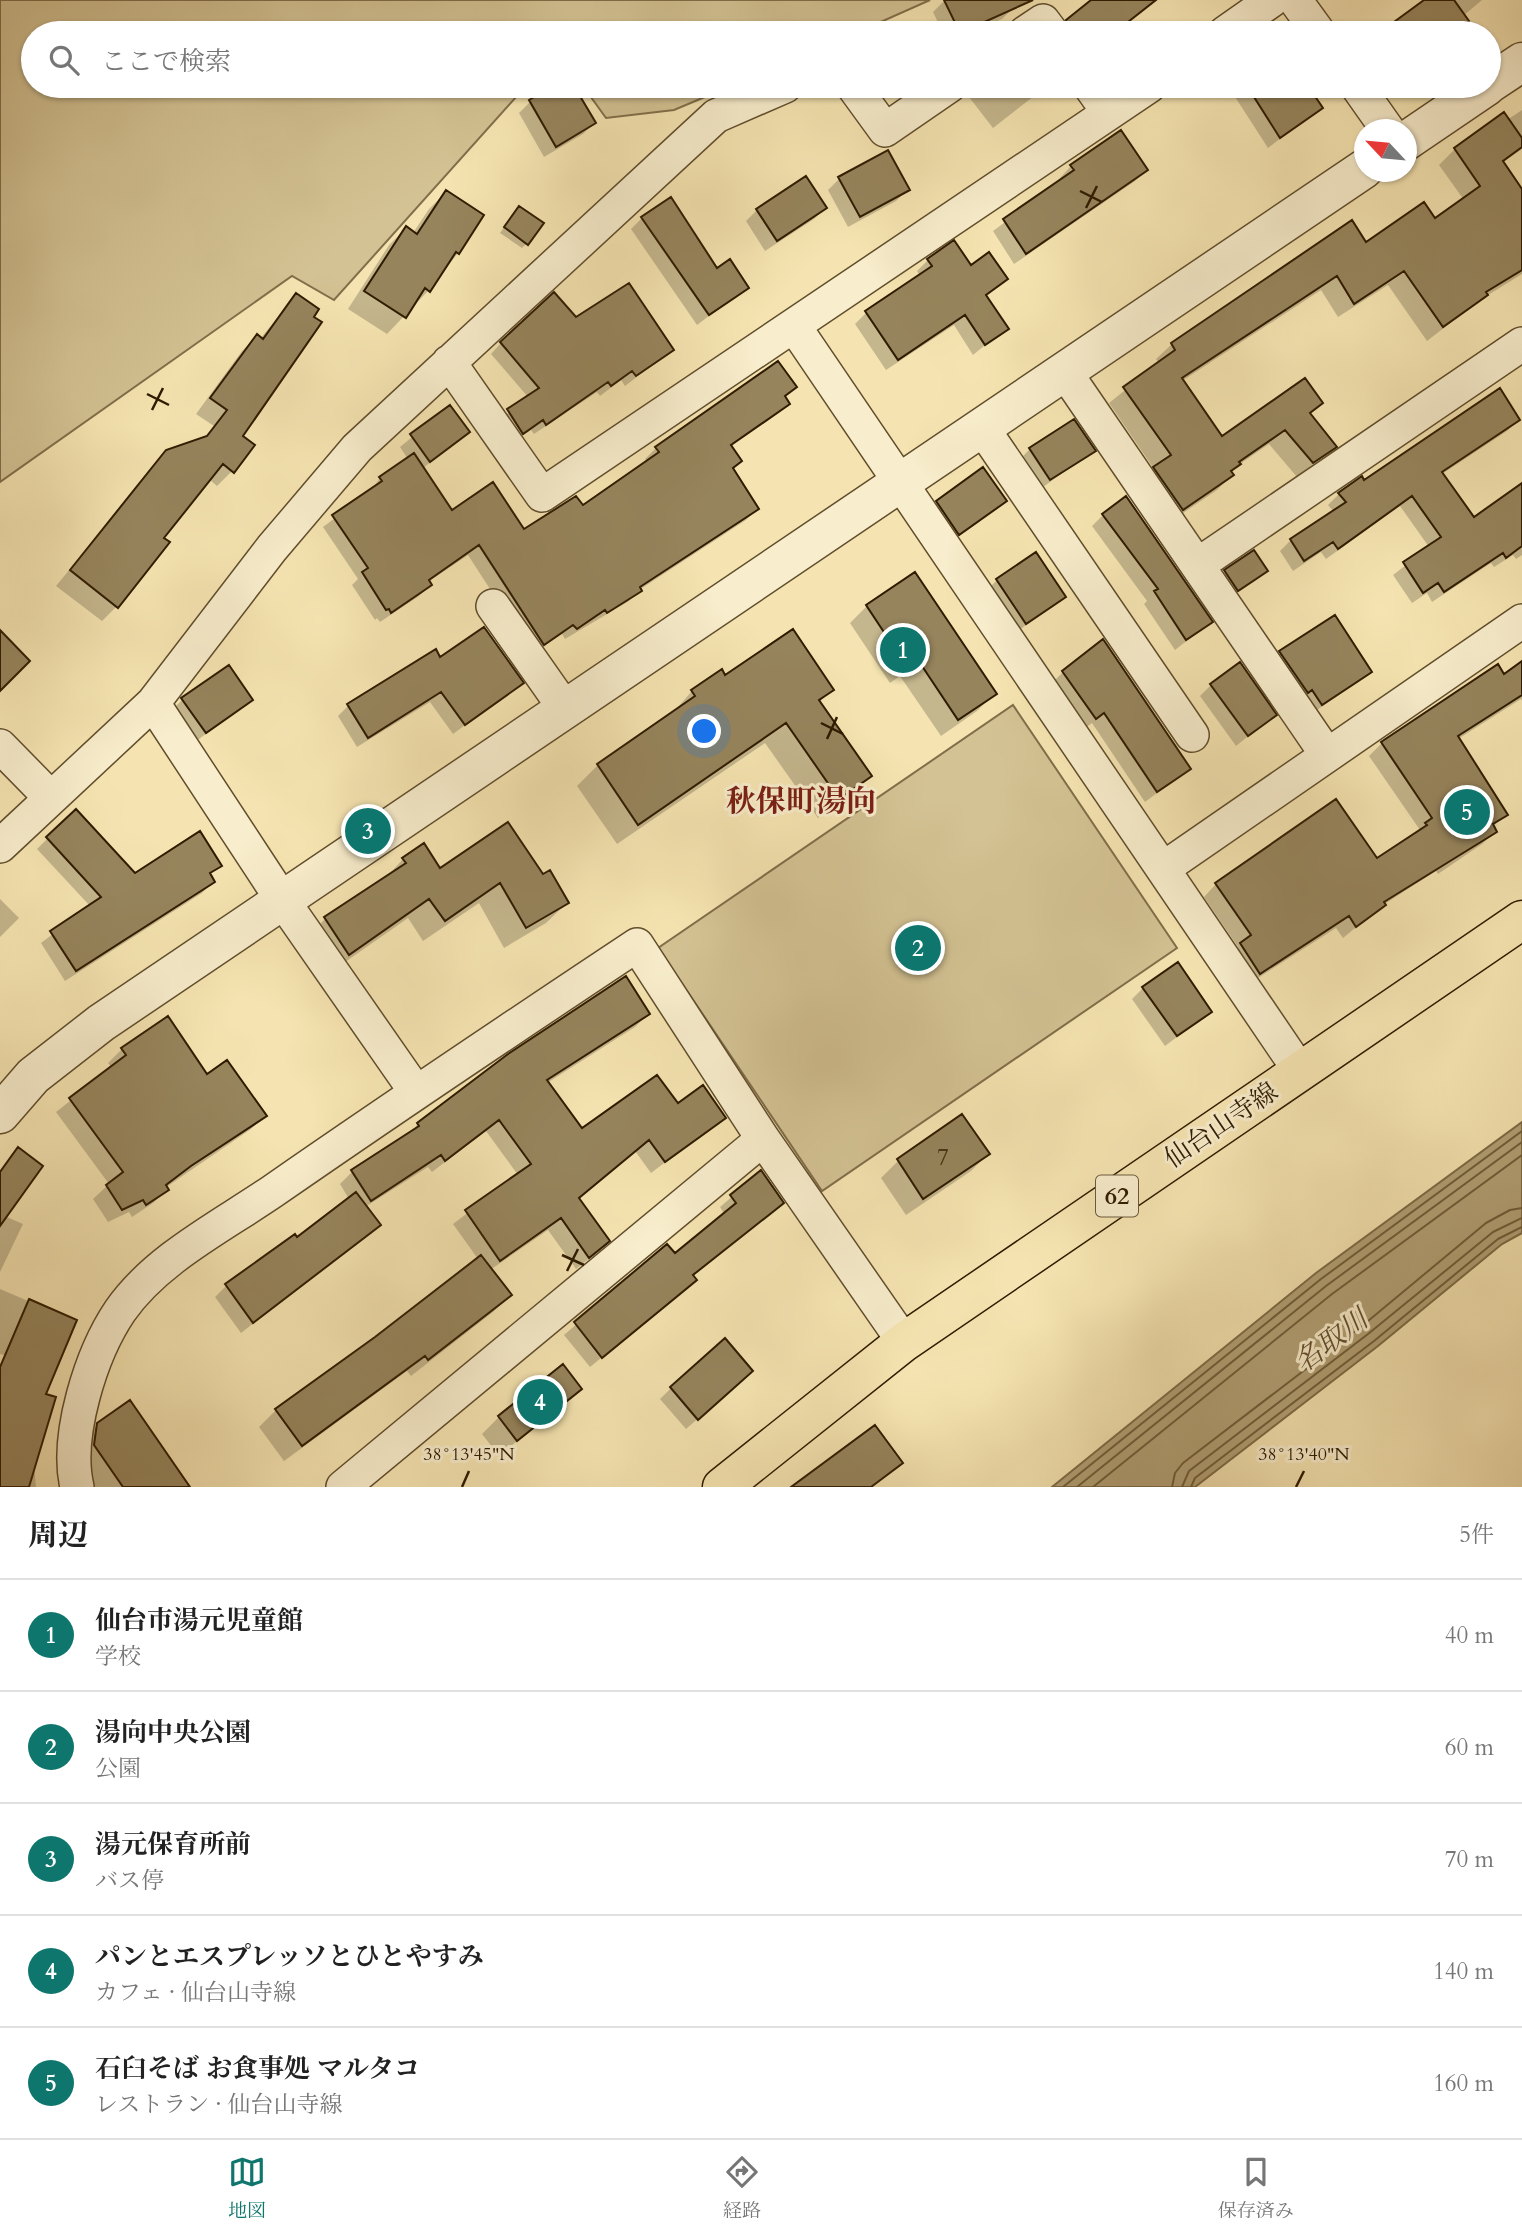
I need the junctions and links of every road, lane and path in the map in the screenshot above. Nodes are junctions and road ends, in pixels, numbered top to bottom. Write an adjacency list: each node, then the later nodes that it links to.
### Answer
1 (1272, 0): 3 (street)
2 (1295, 0): 4 (street)
3 (1242, 21)
4 (1310, 21)
5 (1522, 62): 6 (street)
6 (1501, 76)
7 (757, 98): 20 (street)
8 (862, 98): 9 (street)
9 (932, 98)
10 (1098, 98): 14 (street)
11 (1131, 98): 14 (street)
12 (1365, 98): 15 (street)
13 (1469, 98): 16 (street)
14 (1109, 113): 18 (street)
15 (1380, 119)
16 (1417, 133)
17 (1354, 176): 21 (street)
18 (794, 326): 20 (street); 23 (street)
19 (1522, 344): 24 (street)
20 (449, 362): 27 (street)
21 (1065, 372): 22 (street); 24 (street)
22 (983, 429): 23 (street); 29 (street)
23 (900, 485): 28 (street); 34 (street)
24 (1199, 564): 31 (street)
25 (493, 606): 28 (street)
26 (1522, 621): 31 (street)
27 (153, 703): 32 (street); 35 (street)
28 (566, 710): 35 (street)
29 (1192, 735)
30 (0, 746): 32 (street)
31 (1327, 755): 34 (street)
32 (50, 797): 33 (street)
33 (0, 846)
34 (1164, 868): 37 (street)
35 (283, 901): 38 (street); 39 (street)
36 (1522, 920): 37 (main road, 仙台山寺線 / 62)
37 (1300, 1071): 41 (main road, 仙台山寺線 / 62)
38 (416, 1092): 40 (street); 42 (street)
39 (0, 1114)
40 (763, 1139): 41 (street); 43 (street)
41 (904, 1342): 44 (main road, 仙台山寺線 / 62)
42 (77, 1487)
43 (343, 1487)
44 (722, 1487)

